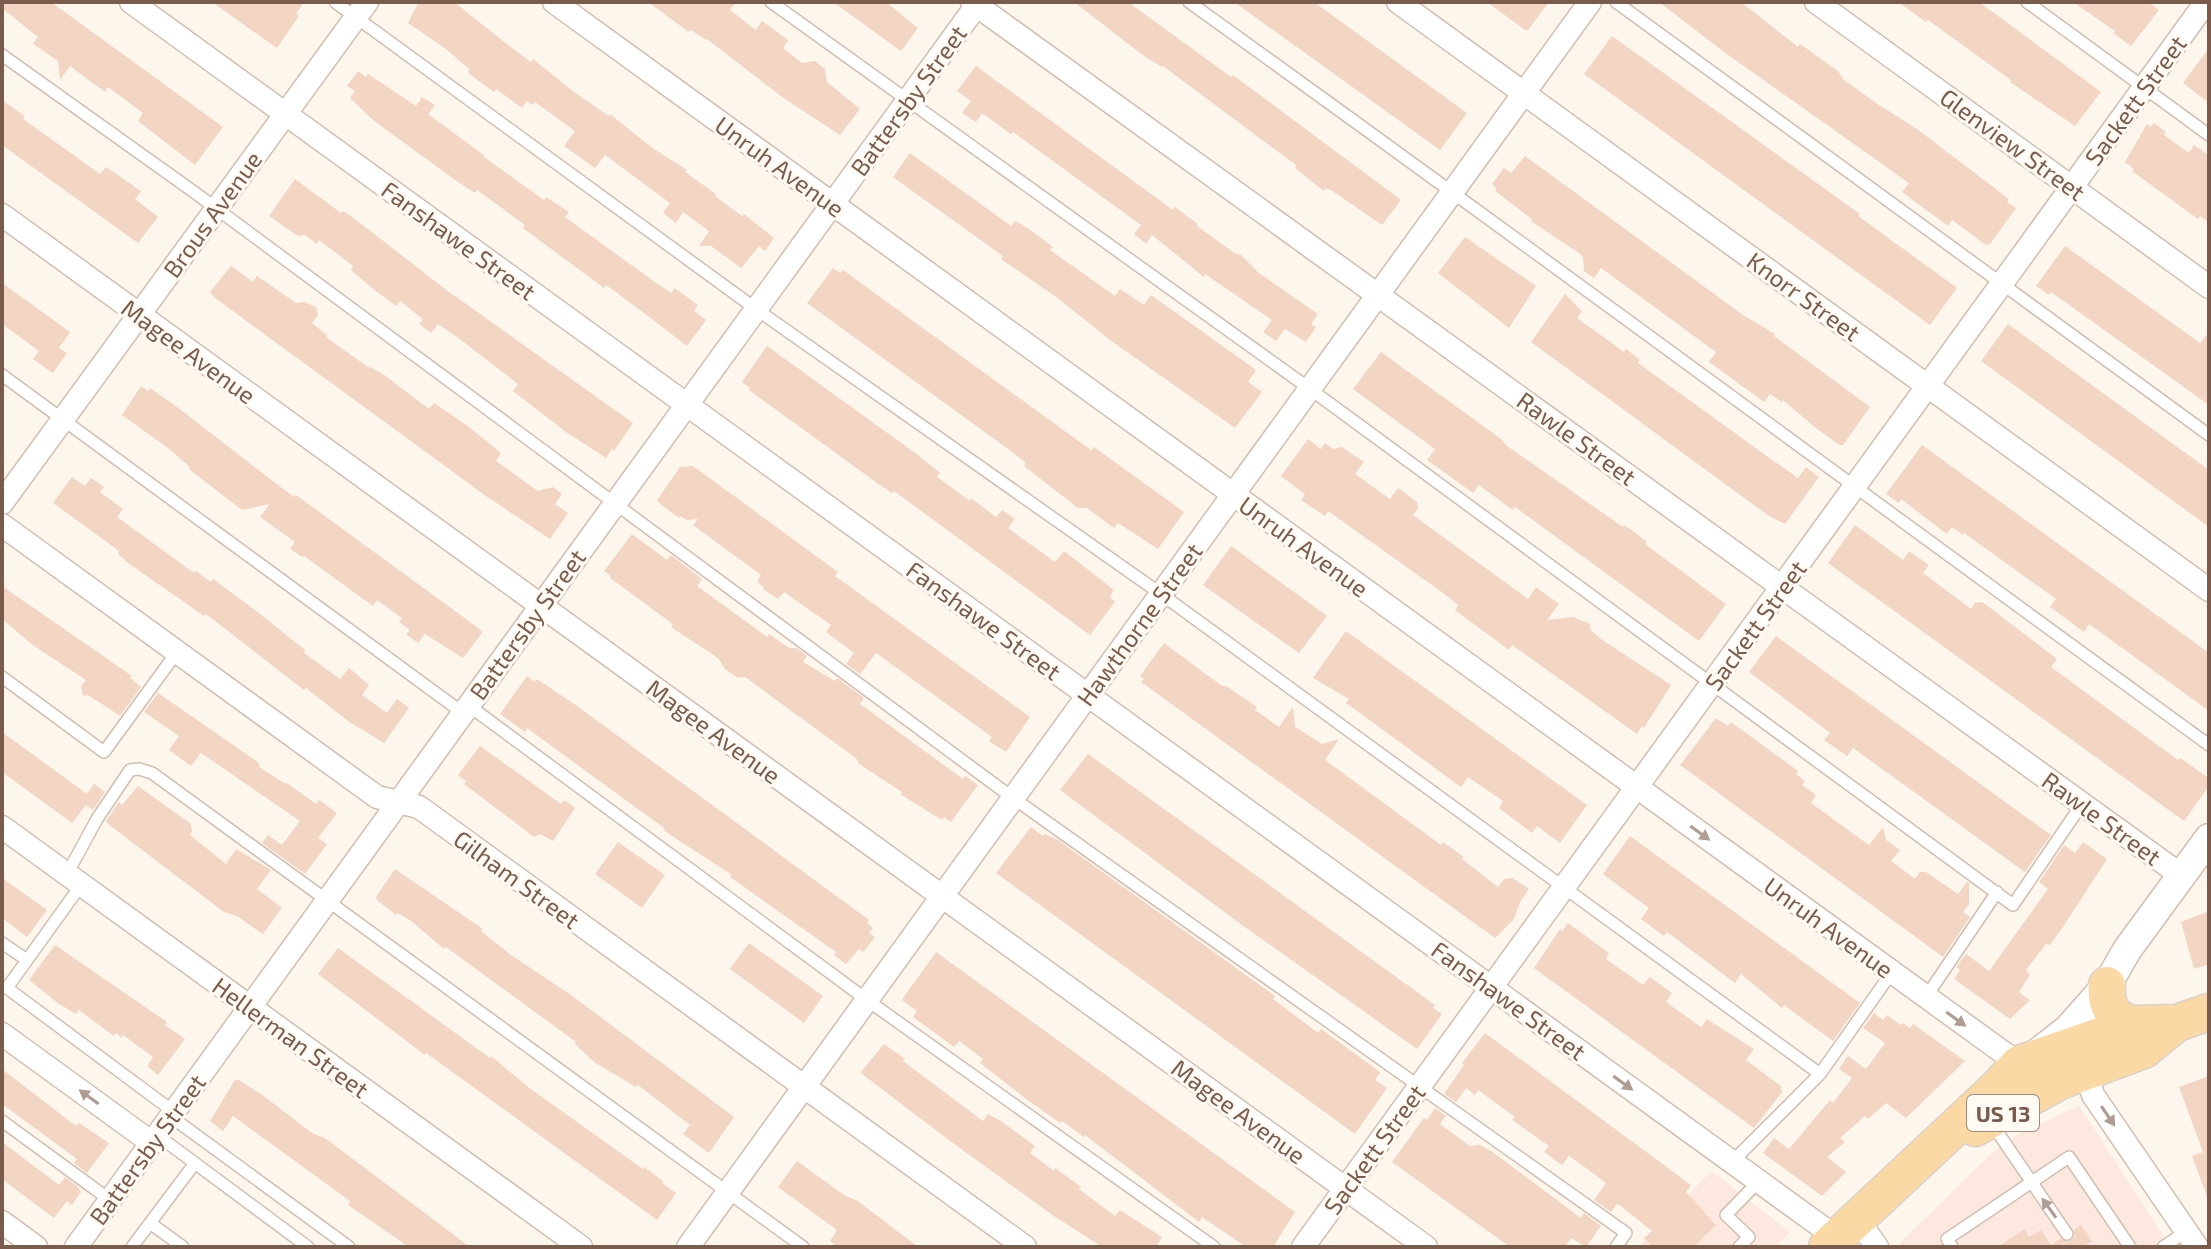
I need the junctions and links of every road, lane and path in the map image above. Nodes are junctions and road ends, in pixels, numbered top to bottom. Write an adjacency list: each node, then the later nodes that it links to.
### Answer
1 (131, 2): 18 (street, Fanshawe Street)
2 (335, 2): 13 (lane)
3 (554, 2): 22 (street, Unruh Avenue)
4 (771, 2): 17 (lane)
5 (1189, 2): 21 (lane)
6 (1398, 2): 16 (street, Knorr Street)
7 (1590, 2): 16 (street, Hawthorne Street)
8 (1616, 2): 25 (lane)
9 (1816, 2): 20 (street, Glenview Street)
10 (2027, 2): 15 (lane)
11 (2206, 2): 15 (street, Sackett Street)
12 (976, 3): 17 (street, Battersby Street); 27 (street, Rawle Street)
13 (361, 10): 18 (street, Brous Avenue); 28 (lane)
14 (2, 55): 23 (lane)
15 (2144, 88): 19 (lane); 20 (street, Sackett Street)
16 (1524, 93): 21 (street, Hawthorne Street); 31 (street, Knorr Street)
17 (907, 101): 22 (street, Battersby Street); 32 (lane)
18 (285, 113): 23 (street, Brous Avenue); 33 (street, Fanshawe Street)
19 (2209, 135)
20 (2071, 187): 25 (street, Sackett Street); 26 (street, Glenview Street)
21 (1453, 191): 27 (street, Hawthorne Street); 36 (lane)
22 (832, 204): 28 (street, Battersby Street); 37 (street, Unruh Avenue)
23 (216, 209): 29 (street, Brous Avenue); 39 (lane)
24 (2, 215): 29 (street, Magee Avenue)
25 (2002, 283): 31 (street, Sackett Street); 35 (lane)
26 (2209, 287)
27 (1379, 294): 32 (street, Hawthorne Street); 41 (street, Rawle Street)
28 (756, 309): 33 (street, Battersby Street); 43 (lane)
29 (139, 314): 34 (street, Brous Avenue); 44 (street, Magee Avenue)
30 (2, 375): 34 (lane)
31 (1927, 385): 36 (street, Sackett Street); 42 (street, Knorr Street)
32 (1310, 389): 37 (street, Hawthorne Street); 47 (lane)
33 (687, 404): 39 (street, Battersby Street); 48 (street, Fanshawe Street)
34 (63, 419): 38 (street, Brous Avenue); 49 (lane)
35 (2209, 435)
36 (1853, 487): 41 (street, Sackett Street); 50 (lane)
37 (1233, 494): 43 (street, Hawthorne Street); 51 (street, Unruh Avenue)
38 (2, 503)
39 (615, 503): 44 (street, Battersby Street); 52 (lane)
40 (2, 525): 45 (street, Gilham Street)
41 (1782, 586): 47 (street, Sackett Street); 54 (street, Rawle Street)
42 (2209, 590)
43 (1161, 594): 48 (street, Hawthorne Street); 59 (lane)
44 (541, 605): 49 (street, Battersby Street); 61 (street, Magee Avenue)
45 (177, 652): 46 (lane); 53 (street, Gilham Street)
46 (2, 677)
47 (1712, 684): 51 (street, Sackett Street); 60 (lane)
48 (1088, 695): 52 (street, Hawthorne Street); 68 (street, Fanshawe Street)
49 (466, 709): 53 (street, Battersby Street); 70 (lane)
50 (2209, 745)
51 (1637, 787): 59 (street, Sackett Street); 66 (street, Unruh Avenue, one-way to 66)
52 (1013, 798): 61 (street, Hawthorne Street); 79 (lane)
53 (398, 802): 62 (street, Battersby Street); 78 (street, Gilham Street)
54 (2082, 804): 57 (street, Rawle Street); 60 (lane)
55 (2, 827): 58 (street, Hellerman Street)
56 (2209, 838): 57 (street)
57 (2182, 876): 64 (street)
58 (74, 879): 62 (lane); 65 (lane); 71 (street, Hellerman Street)
59 (1564, 887): 68 (street, Sackett Street); 77 (lane)
60 (1997, 892): 69 (lane)
61 (942, 896): 70 (street, Hawthorne Street); 88 (street, Magee Avenue)
62 (327, 901): 71 (street, Battersby Street); 89 (lane)
63 (2, 943): 65 (lane)
64 (2127, 950): 67 (street); 75 (street)
65 (27, 960): 82 (lane)
66 (1892, 972): 69 (street, Unruh Avenue); 77 (lane)
67 (2107, 985): 73 (main road); 75 (street)
68 (1492, 988): 79 (street, Sackett Street); 84 (street, Fanshawe Street, one-way to 84)
69 (1926, 997): 75 (street, Unruh Avenue, one-way to 75)
70 (867, 1000): 78 (street, Hawthorne Street); 106 (lane)
71 (250, 1007): 82 (street, Battersby Street); 102 (street, Hellerman Street)
72 (2198, 1018): 73 (main road, US 13); 76 (main road, US 13)
73 (2135, 1024): 76 (main road, US 13)
74 (2, 1034): 82 (street, one-way to 74)
75 (2019, 1064): 76 (main road, US 13); 83 (main road, US 13)
76 (2075, 1065): 80 (main road, US 13); 95 (street, one-way to 95)
77 (1820, 1074): 84 (lane)
78 (804, 1087): 89 (street, Hawthorne Street); 105 (street, Gilham Street)
79 (1419, 1088): 88 (street, Sackett Street); 109 (lane)
80 (1989, 1120): 83 (main road, US 13); 87 (lane)
81 (2, 1121): 90 (lane)
82 (163, 1126): 85 (lane); 90 (street, Battersby Street); 101 (lane)
83 (1922, 1159): 94 (main road, US 13)
84 (1732, 1162): 86 (street, Fanshawe Street)
85 (195, 1163): 92 (lane); 100 (lane)
86 (1759, 1181): 94 (street, Fanshawe Street); 110 (lane)
87 (2031, 1183): 93 (lane, one-way to 87); 111 (lane); 112 (lane)
88 (1346, 1189): 107 (street, Sackett Street); 108 (street, Magee Avenue)
89 (728, 1192): 103 (street, Hawthorne Street); 104 (lane)
90 (110, 1200): 97 (street, Battersby Street)
91 (2, 1222): 96 (street)
92 (150, 1223): 98 (lane); 99 (lane)
93 (2067, 1234)
94 (1849, 1238)
95 (2192, 1239): 113 (lane)
96 (36, 1247)
97 (76, 1247)
98 (132, 1247)
99 (183, 1247)
100 (308, 1247)
101 (349, 1247)
102 (581, 1247)
103 (688, 1247)
104 (803, 1247)
105 (1025, 1247)
106 (1214, 1247)
107 (1303, 1247)
108 (1426, 1247)
109 (1616, 1247)
110 (1739, 1247)
111 (1952, 1247)
112 (2130, 1247)
113 (2163, 1247)

